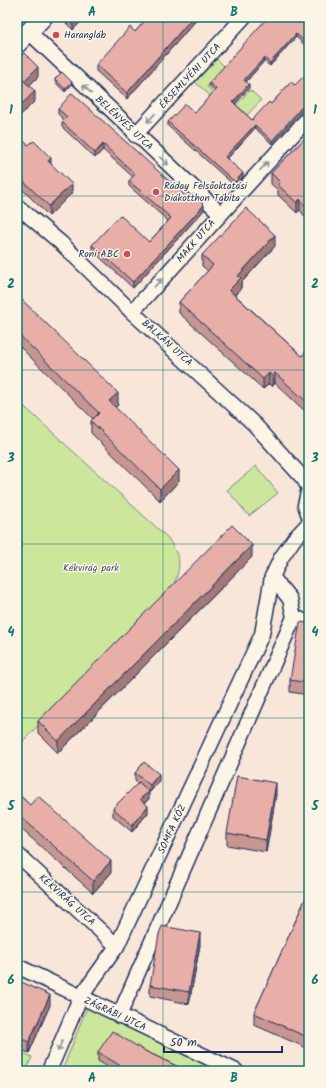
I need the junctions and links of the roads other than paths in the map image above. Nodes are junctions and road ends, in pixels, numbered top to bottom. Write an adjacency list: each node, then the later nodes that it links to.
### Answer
1 (43, 17): 3 (street)
2 (244, 17): 5 (street, ÉRSEMLYÉNI UTCA, one-way to 5)
3 (23, 38): 5 (street, BELÉNYES UTCA, one-way to 3)
4 (309, 117): 7 (street, MAKK UTCA, one-way to 4)
5 (135, 134): 7 (street, BELÉNYES UTCA, one-way to 7)
6 (17, 206): 8 (street, BALKÁN UTCA)
7 (220, 213): 8 (street, MAKK UTCA, one-way to 7)
8 (132, 312): 9 (street, BALKÁN UTCA)
9 (309, 488): 10 (street)
10 (309, 516)
11 (309, 523): 12 (street, SOMFA KÖZ)
12 (272, 577): 13 (street); 16 (street, SOMFA KÖZ)
13 (294, 618): 14 (street); 19 (street)
14 (309, 623)
15 (17, 854): 16 (street, KÉKVIRÁG UTCA)
16 (117, 946): 18 (street, SOMFA KÖZ)
17 (17, 966): 18 (street, ZÁGRÁBI UTCA)
18 (80, 998): 19 (street, ZÁGRÁBI UTCA); 20 (street, SOMFA KÖZ, one-way to 20)
19 (119, 1016): 21 (street, ZÁGRÁBI UTCA)
20 (49, 1071)
21 (236, 1071)

